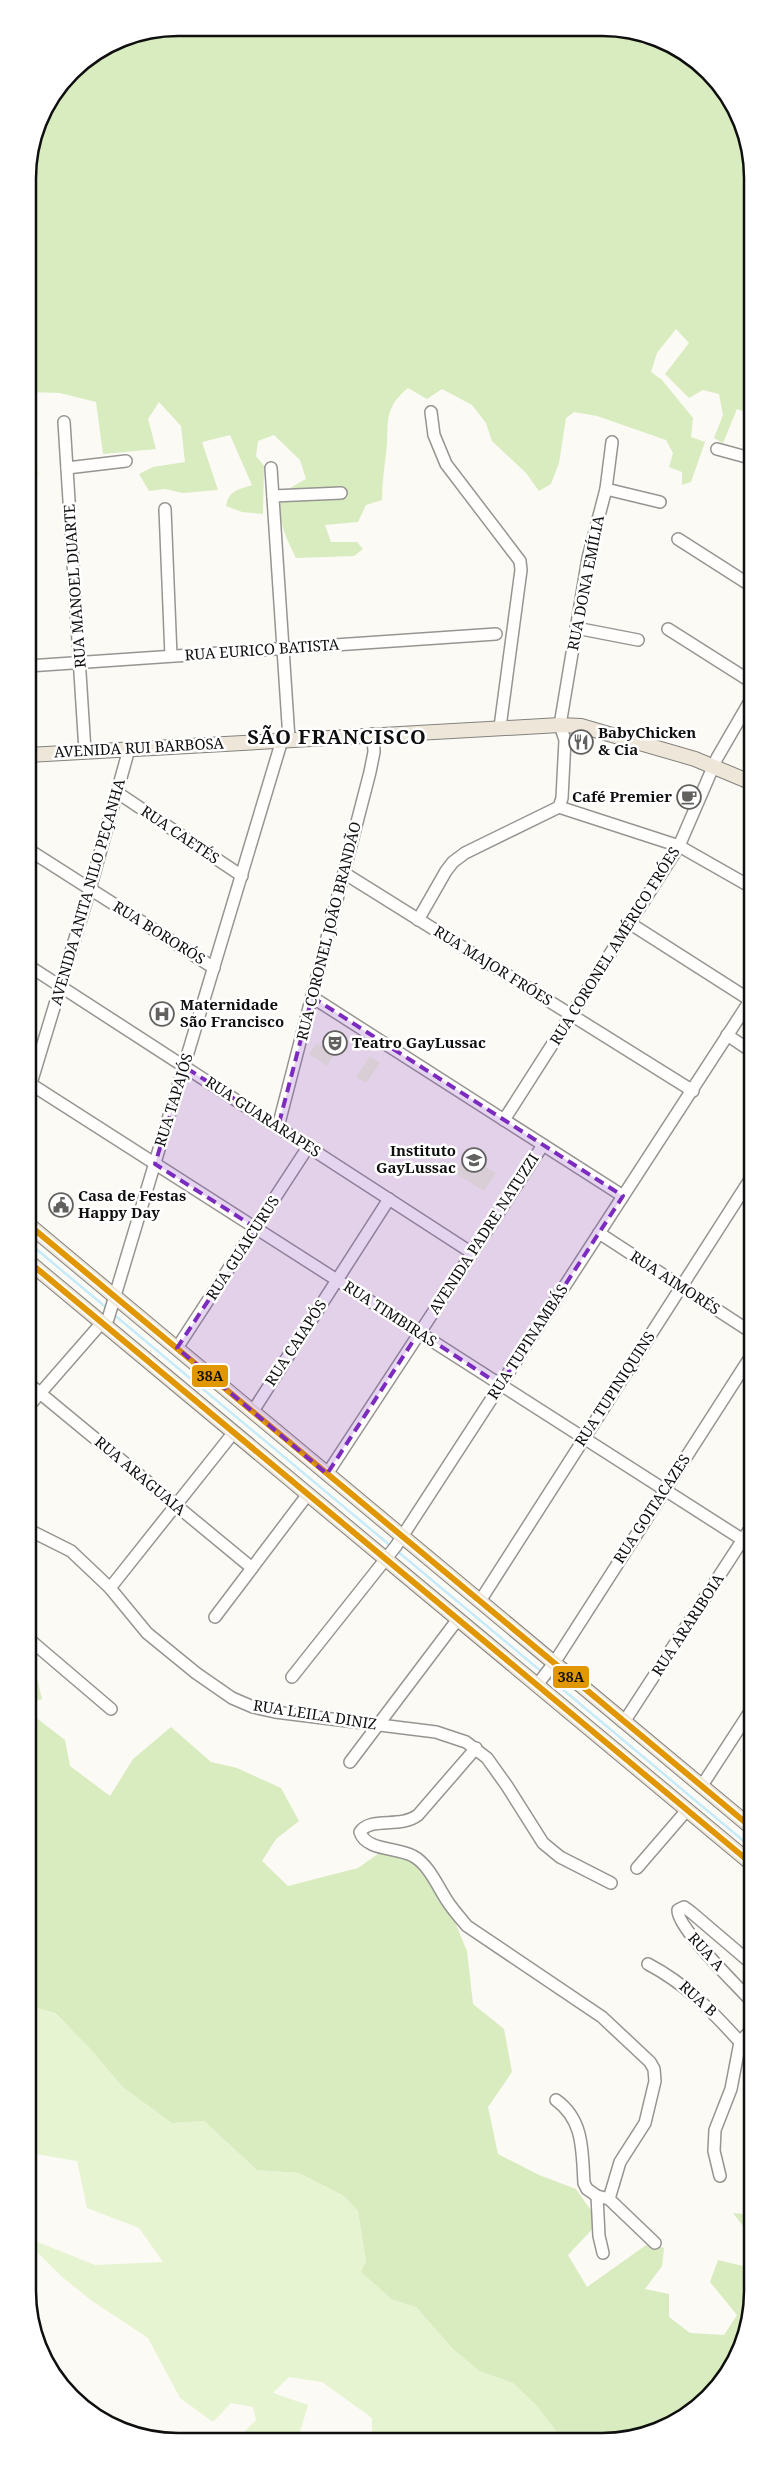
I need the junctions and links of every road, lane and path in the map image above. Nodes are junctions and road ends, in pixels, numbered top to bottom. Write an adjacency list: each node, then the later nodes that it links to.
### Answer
1 (431, 412): 27 (street)
2 (64, 422): 7 (street, RUA MANOEL DUARTE)
3 (612, 442): 9 (street, RUA DONA EMÍLIA)
4 (717, 449): 5 (street)
5 (744, 456)
6 (126, 461): 7 (street)
7 (67, 468): 22 (street, RUA MANOEL DUARTE)
8 (271, 468): 11 (street)
9 (606, 489): 12 (street); 16 (street, RUA DONA EMÍLIA)
10 (341, 493): 11 (street)
11 (273, 496): 20 (street)
12 (660, 502)
13 (165, 509): 21 (street)
14 (678, 539): 15 (street)
15 (744, 581)
16 (576, 628): 19 (street); 26 (street, RUA DONA EMÍLIA)
17 (668, 628): 24 (street)
18 (496, 634): 20 (street, RUA EURICO BATISTA)
19 (638, 640)
20 (283, 649): 21 (street, RUA EURICO BATISTA); 29 (street)
21 (171, 656): 22 (street, RUA EURICO BATISTA)
22 (80, 663): 23 (street, RUA EURICO BATISTA); 31 (street, RUA MANOEL DUARTE)
23 (37, 665)
24 (744, 676)
25 (744, 712): 33 (street, RUA CORONEL AMÉRICO FRÓES)
26 (560, 725): 27 (main road, AVENIDA RUI BARBOSA); 33 (main road, AVENIDA RUI BARBOSA); 36 (street, RUA DONA EMÍLIA)
27 (500, 727): 28 (main road, AVENIDA RUI BARBOSA)
28 (373, 734): 29 (main road, AVENIDA RUI BARBOSA); 39 (street, RUA CORONEL JOÃO BRANDÃO)
29 (286, 740): 30 (main road, AVENIDA RUI BARBOSA); 40 (street, RUA TAPAJÓS)
30 (129, 749): 31 (main road, AVENIDA RUI BARBOSA); 35 (street, AVENIDA ANITA NILO PEÇANHA)
31 (85, 751): 32 (main road, AVENIDA RUI BARBOSA)
32 (37, 754)
33 (714, 765): 34 (main road, AVENIDA RUI BARBOSA); 37 (street, RUA CORONEL AMÉRICO FRÓES)
34 (744, 779)
35 (118, 793): 40 (street, RUA CAETÉS); 42 (street, AVENIDA ANITA NILO PEÇANHA)
36 (559, 806): 37 (street); 43 (street)
37 (679, 846): 41 (street); 44 (street, RUA CORONEL AMÉRICO FRÓES)
38 (37, 855): 42 (street, RUA BORORÓS)
39 (344, 873): 43 (street, RUA MAJOR FRÓES); 49 (street, RUA CORONEL JOÃO BRANDÃO)
40 (242, 876): 45 (street, RUA TAPAJÓS)
41 (744, 883)
42 (90, 889): 45 (street, RUA BORORÓS); 47 (street, AVENIDA ANITA NILO PEÇANHA)
43 (418, 920): 51 (street, RUA MAJOR FRÓES)
44 (630, 924): 48 (street); 51 (street, RUA CORONEL AMÉRICO FRÓES)
45 (214, 968): 55 (street, RUA TAPAJÓS)
46 (37, 971): 47 (street, RUA GUARARAPES)
47 (61, 986): 54 (street, AVENIDA ANITA NILO PEÇANHA); 55 (street, RUA GUARARAPES)
48 (744, 996)
49 (312, 997): 58 (street); 59 (street, RUA CORONEL JOÃO BRANDÃO)
50 (744, 1010): 52 (street, RUA TUPINAMBÁS)
51 (571, 1015): 57 (street, RUA MAJOR FRÓES); 58 (street, RUA CORONEL AMÉRICO FRÓES)
52 (727, 1035): 53 (street); 57 (street, RUA TUPINAMBÁS)
53 (744, 1046)
54 (37, 1065)
55 (184, 1067): 59 (street, RUA GUARARAPES); 62 (street, RUA TAPAJÓS)
56 (37, 1090): 62 (street, RUA TIMBIRAS)
57 (693, 1091): 64 (street, RUA TUPINAMBÁS)
58 (504, 1120): 60 (street)
59 (278, 1127): 61 (street, RUA GUARARAPES)
60 (543, 1144): 64 (street); 69 (street, AVENIDA PADRE NATUZZI)
61 (308, 1147): 65 (street, RUA GUARARAPES); 66 (street, RUA GUAICURUS)
62 (155, 1164): 66 (street, RUA TIMBIRAS); 73 (street, RUA TAPAJÓS)
63 (744, 1190): 72 (street, RUA TUPINIQUINS)
64 (623, 1196): 68 (street, RUA TUPINAMBÁS)
65 (389, 1199): 69 (street, RUA GUARARAPES); 71 (street, RUA CAIAPÓS)
66 (256, 1228): 71 (street, RUA TIMBIRAS); 77 (street, RUA GUAICURUS)
67 (36, 1232): 73 (main road)
68 (599, 1233): 72 (street, RUA AIMORÉS); 79 (street, RUA TUPINAMBÁS)
69 (472, 1252): 76 (street, AVENIDA PADRE NATUZZI)
70 (36, 1268): 74 (main road)
71 (337, 1280): 76 (street, RUA TIMBIRAS); 83 (street, RUA CAIAPÓS)
72 (681, 1287): 75 (street, RUA AIMORÉS); 85 (street, RUA TUPINIQUINS)
73 (114, 1302): 74 (street, RUA TAPAJÓS); 77 (main road)
74 (105, 1321): 81 (street, RUA TAPAJÓS); 84 (main road)
75 (743, 1327)
76 (419, 1332): 79 (street, RUA TIMBIRAS); 86 (street, AVENIDA PADRE NATUZZI)
77 (177, 1348): 83 (main road)
78 (743, 1368): 87 (street, RUA GOITACAZES)
79 (500, 1385): 85 (street, RUA TIMBIRAS); 93 (street, RUA TUPINAMBÁS)
80 (36, 1390): 81 (street, RUA ARAGUAIA)
81 (40, 1393): 82 (street, RUA TAPAJÓS); 89 (street, RUA ARAGUAIA)
82 (36, 1397)
83 (253, 1411): 86 (main road)
84 (234, 1432): 88 (main road); 89 (street)
85 (584, 1438): 87 (street, RUA TIMBIRAS); 96 (street, RUA TUPINIQUINS)
86 (327, 1474): 93 (main road)
87 (664, 1489): 91 (street, RUA TIMBIRAS); 100 (street, RUA GOITACAZES)
88 (308, 1494): 93 (main road); 94 (street)
89 (176, 1506): 94 (street, RUA ARAGUAIA); 95 (street)
90 (36, 1534): 95 (street, RUA LEILA DINIZ)
91 (743, 1540)
92 (743, 1547): 103 (street, RUA ARARIBOIA)
93 (394, 1549): 96 (main road); 98 (main road); 101 (street, RUA TUPINAMBÁS)
94 (252, 1568): 97 (street)
95 (110, 1588): 104 (street, RUA LEILA DINIZ)
96 (480, 1601): 100 (main road)
97 (215, 1617)
98 (458, 1619): 100 (main road); 104 (street)
99 (36, 1645): 102 (street)
100 (545, 1674): 103 (main road); 109 (main road)
101 (292, 1677)
102 (111, 1709)
103 (624, 1722): 108 (main road)
104 (378, 1725): 106 (street, RUA LEILA DINIZ); 107 (street)
105 (743, 1726): 108 (street)
106 (476, 1748): 113 (street, RUA LEILA DINIZ); 122 (street)
107 (350, 1762)
108 (702, 1786): 110 (main road)
109 (687, 1810): 111 (main road); 112 (street)
110 (743, 1821)
111 (743, 1857)
112 (637, 1868)
113 (606, 1880)
114 (743, 1952): 116 (street, RUA A)
115 (648, 1964): 118 (street, RUA B)
116 (743, 1992)
117 (743, 2039): 118 (street)
118 (740, 2042): 120 (street)
119 (556, 2100): 121 (street)
120 (720, 2176)
121 (597, 2196): 122 (street); 124 (street)
122 (609, 2199): 123 (street)
123 (654, 2242)
124 (603, 2253)

